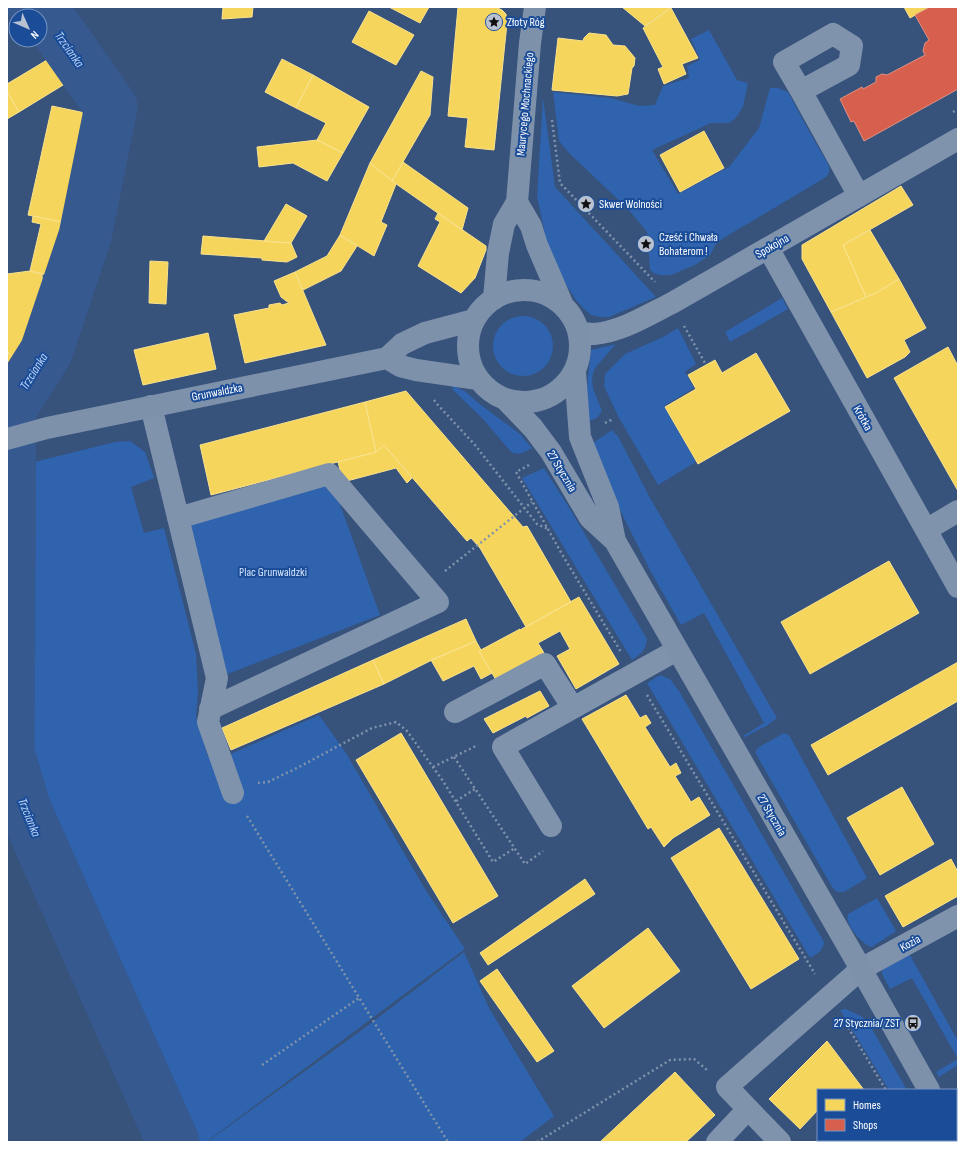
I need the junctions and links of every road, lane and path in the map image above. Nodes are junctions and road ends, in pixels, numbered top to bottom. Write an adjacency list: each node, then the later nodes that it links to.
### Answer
1 (532, 11): 6 (main road, Maurycego Mochnackiego)
2 (801, 91): 5 (street)
3 (551, 114): 10 (path)
4 (958, 139): 5 (street, Spokojna)
5 (859, 196): 7 (street, Spokojna)
6 (517, 202): 8 (main road, Maurycego Mochnackiego); 9 (main road)
7 (768, 248): 10 (street, Spokojna); 27 (street, Krótka)
8 (494, 298): 9 (main road); 11 (main road)
9 (562, 303): 12 (main road)
10 (672, 304): 12 (street, Spokojna); 14 (path)
11 (474, 320): 13 (main road, Grunwaldzka); 16 (main road)
12 (579, 333): 15 (main road)
13 (386, 358): 16 (main road); 19 (main road, Grunwaldzka)
14 (705, 363)
15 (575, 372): 18 (main road); 28 (main road, 27 Stycznia)
16 (478, 379): 18 (main road)
17 (434, 400): 23 (path)
18 (507, 401): 28 (main road, 27 Stycznia)
19 (151, 406): 20 (main road, Grunwaldzka); 25 (street)
20 (7, 440)
21 (516, 472): 22 (path)
22 (532, 502): 23 (path); 26 (path)
23 (524, 508): 26 (path); 29 (path)
24 (958, 511): 27 (street)
25 (178, 518): 29 (street); 34 (street)
26 (548, 530): 32 (path)
27 (926, 530): 30 (street, Krótka)
28 (615, 541): 31 (main road, 27 Stycznia)
29 (425, 587): 34 (street)
30 (958, 587)
31 (677, 650): 32 (street); 42 (main road, 27 Stycznia)
32 (634, 674): 33 (street); 43 (path)
33 (573, 708): 35 (street); 40 (street)
34 (210, 709): 37 (street)
35 (454, 712)
36 (454, 757): 38 (path)
37 (232, 789): 39 (path); 44 (path)
38 (476, 790): 39 (path); 39 (path)
39 (456, 801)
40 (551, 826)
41 (958, 916): 42 (street, Kozia)
42 (861, 969): 43 (street, Kozia); 48 (main road, 27 Stycznia)
43 (829, 997): 46 (street, Kozia); 47 (path)
44 (359, 998): 45 (path); 50 (path)
45 (262, 1064)
46 (727, 1087): 49 (street); 51 (path)
47 (885, 1089)
48 (928, 1089)
49 (748, 1108): 52 (street); 53 (street)
50 (448, 1142)
51 (537, 1142)
52 (717, 1142)
53 (780, 1142)

